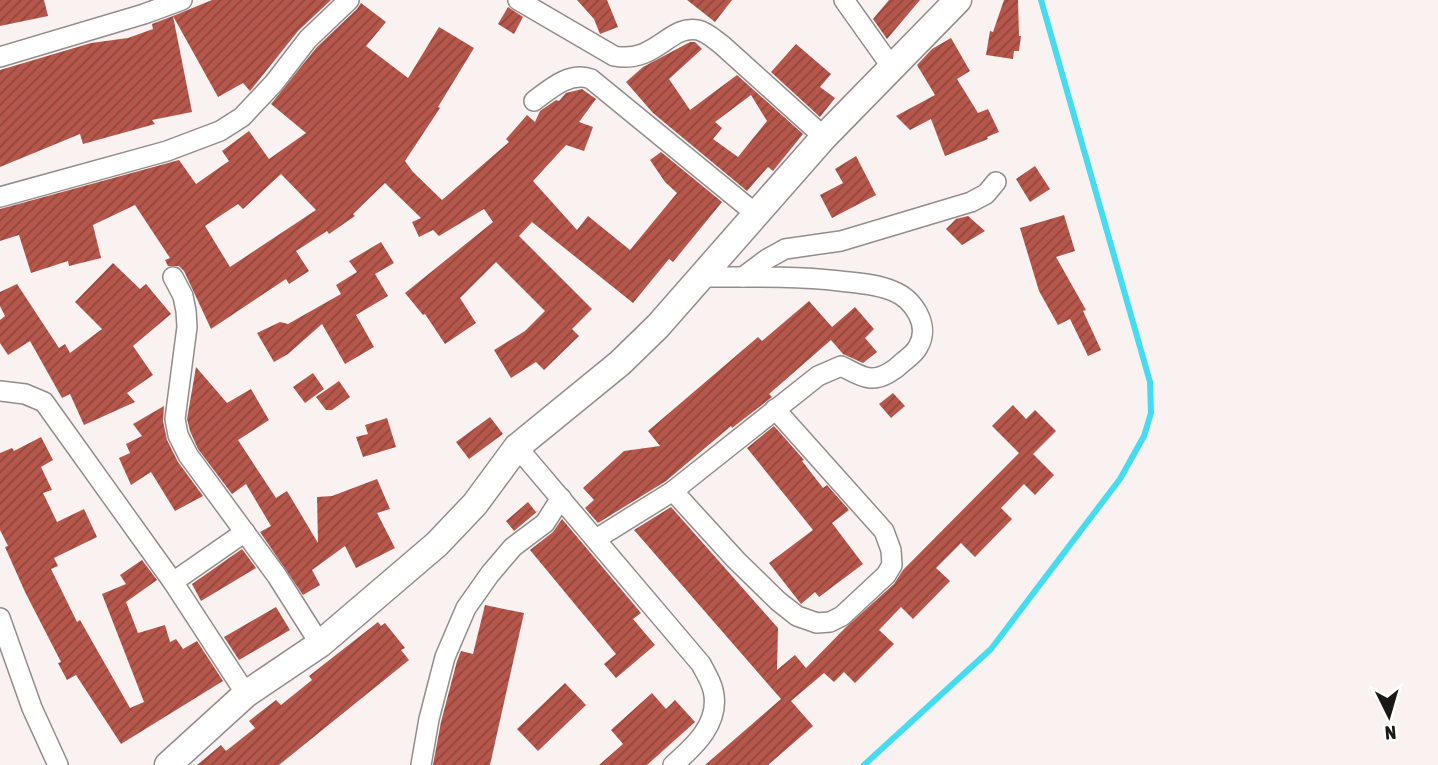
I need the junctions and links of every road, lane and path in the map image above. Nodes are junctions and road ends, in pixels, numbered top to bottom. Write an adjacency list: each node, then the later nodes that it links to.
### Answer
1 (182, 0): 6 (street)
2 (349, 0): 11 (street)
3 (517, 0): 9 (street)
4 (844, 0): 7 (street)
5 (958, 0): 7 (main road)
6 (0, 57)
7 (893, 69): 9 (main road)
8 (534, 101): 12 (street)
9 (824, 137): 12 (main road)
10 (996, 182): 15 (street)
11 (0, 198)
12 (756, 214): 14 (main road)
13 (173, 277): 21 (street)
14 (701, 277): 15 (street); 18 (main road)
15 (743, 277): 17 (street)
16 (0, 391): 23 (street)
17 (775, 409): 19 (street); 19 (street)
18 (517, 447): 20 (street); 25 (main road)
19 (673, 491): 22 (street)
20 (561, 498): 22 (street); 29 (street)
21 (245, 532): 23 (street); 25 (street)
22 (596, 539): 30 (street)
23 (173, 582): 26 (street)
24 (0, 618): 27 (street)
25 (320, 644): 26 (main road)
26 (246, 694): 28 (main road)
27 (58, 765)
28 (168, 765)
29 (421, 765)
30 (673, 765)

